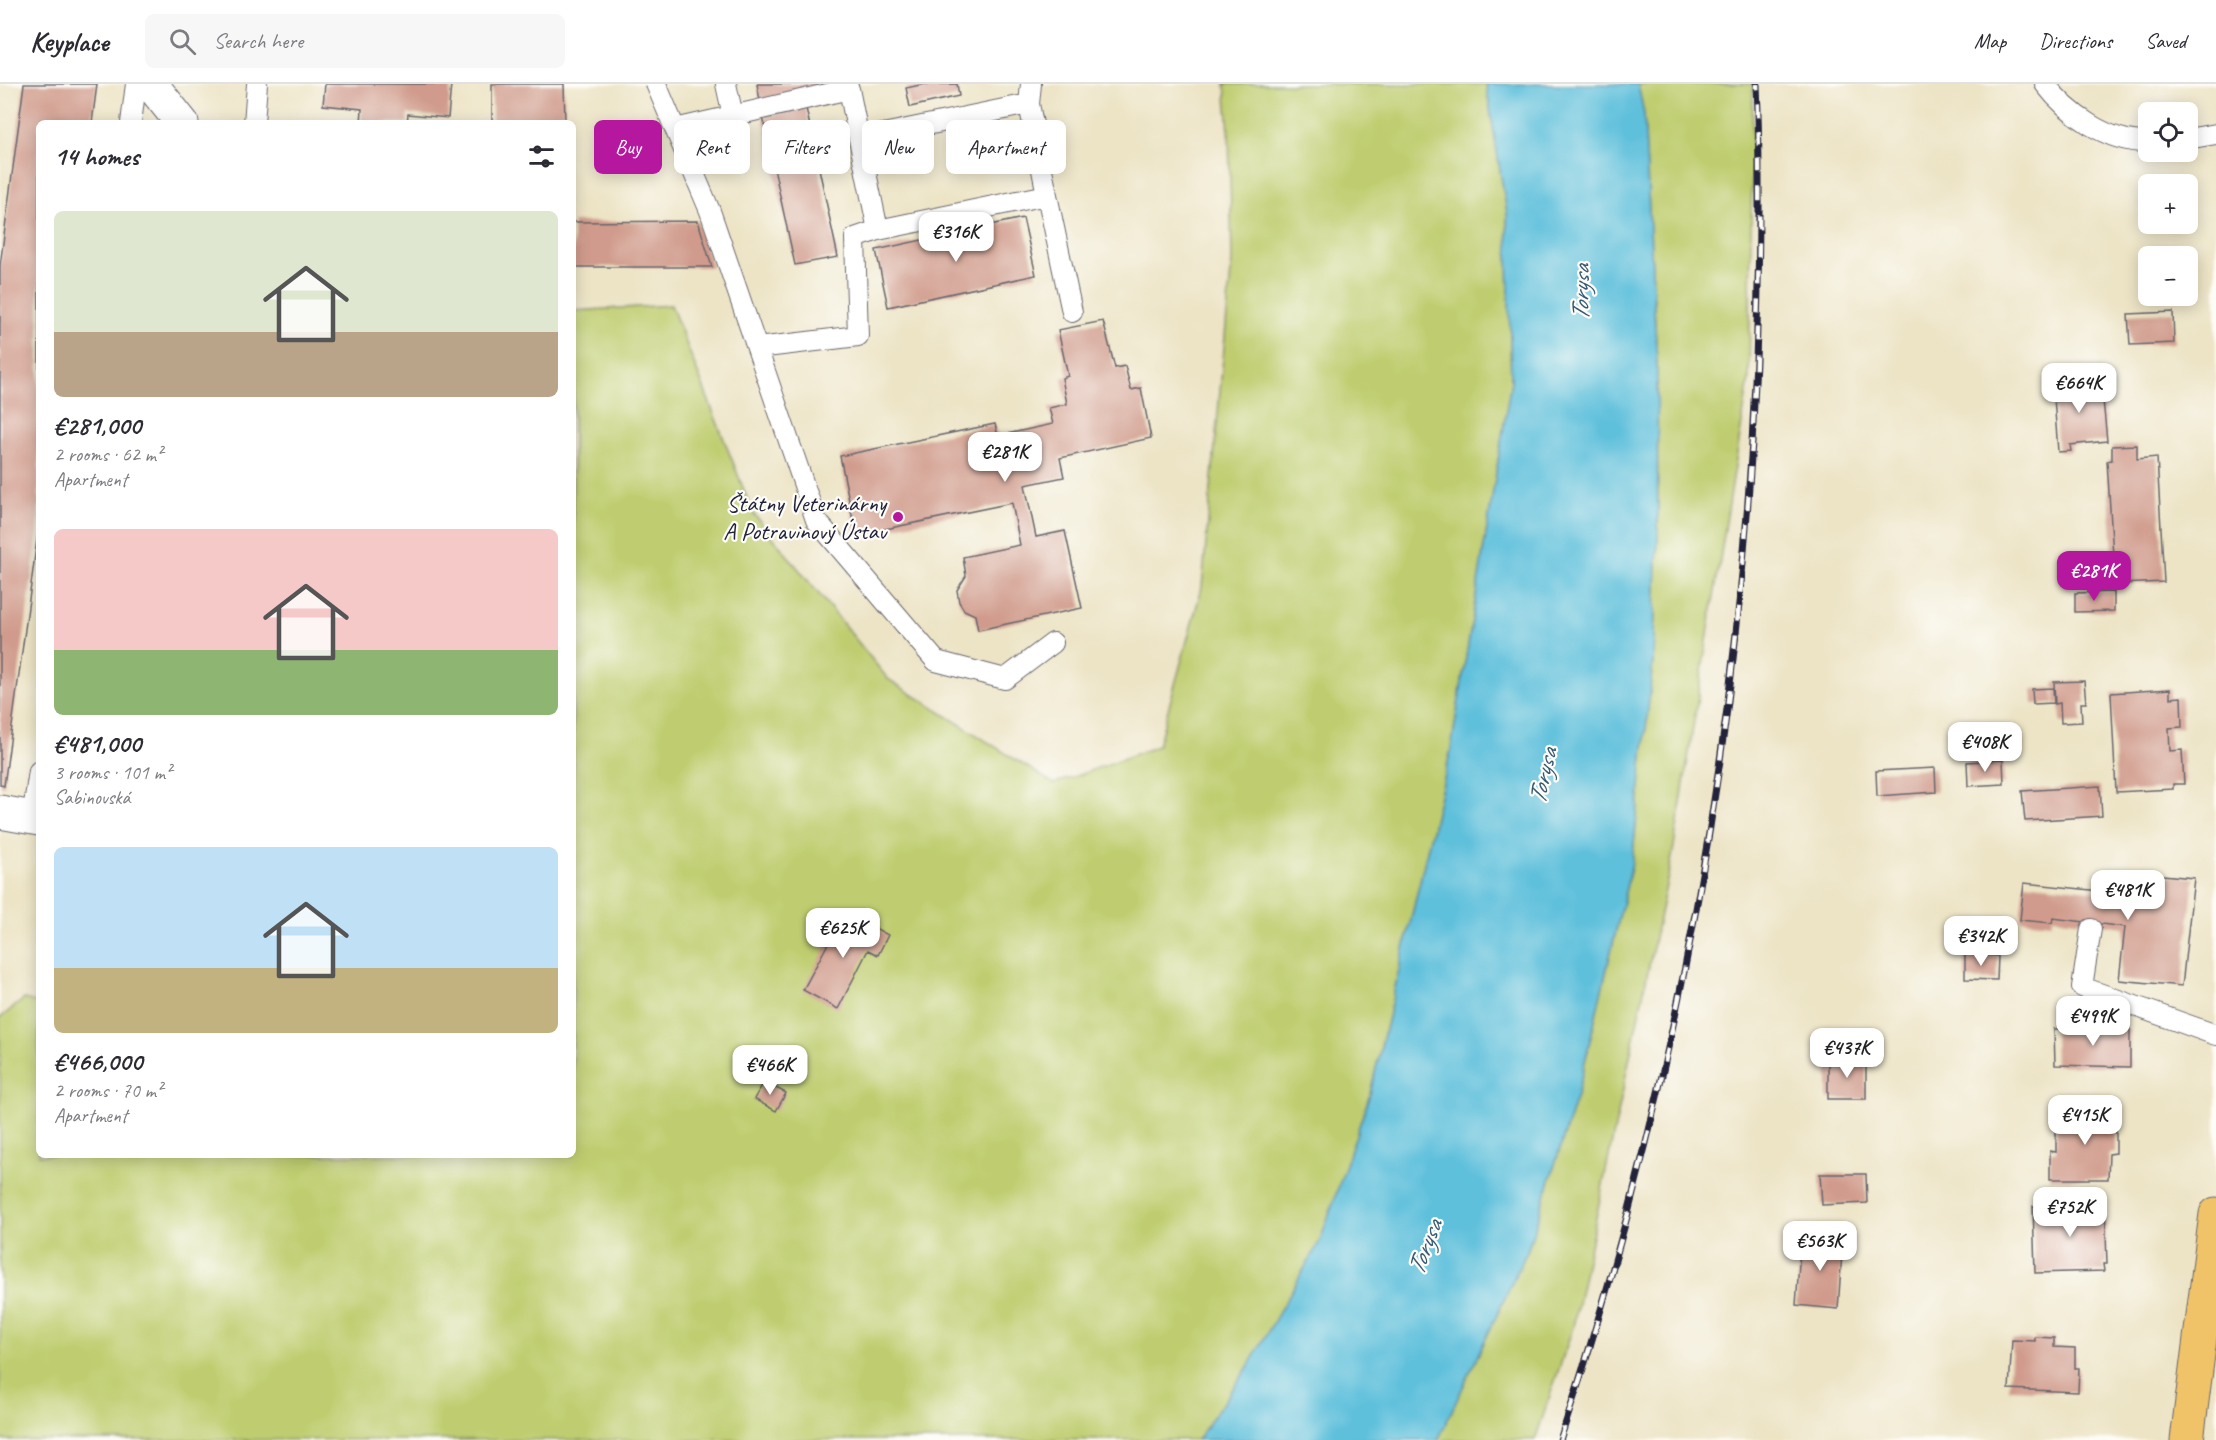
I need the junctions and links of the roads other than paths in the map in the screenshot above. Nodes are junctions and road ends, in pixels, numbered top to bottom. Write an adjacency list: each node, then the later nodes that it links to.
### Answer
1 (136, 84): 10 (lane)
2 (152, 84): 11 (street)
3 (257, 84): 12 (lane)
4 (656, 84): 14 (lane)
5 (726, 84): 9 (lane)
6 (1031, 84): 8 (lane)
7 (2045, 84): 18 (lane)
8 (1029, 104): 17 (lane); 20 (lane)
9 (733, 116): 13 (lane); 17 (lane)
10 (131, 120)
11 (180, 120)
12 (254, 120)
13 (715, 120)
14 (674, 127)
15 (2216, 134): 16 (lane)
16 (2198, 137)
17 (859, 139): 21 (lane)
18 (2138, 142)
19 (694, 174): 23 (lane)
20 (1047, 195): 21 (lane); 22 (lane)
21 (878, 230): 23 (lane)
22 (1072, 312)
23 (757, 348): 24 (lane)
24 (1053, 643)
25 (0, 812): 26 (street)
26 (36, 819)
27 (2091, 929): 28 (lane)
28 (2216, 1035)
29 (2216, 1214): 30 (main road)
30 (2187, 1440)

